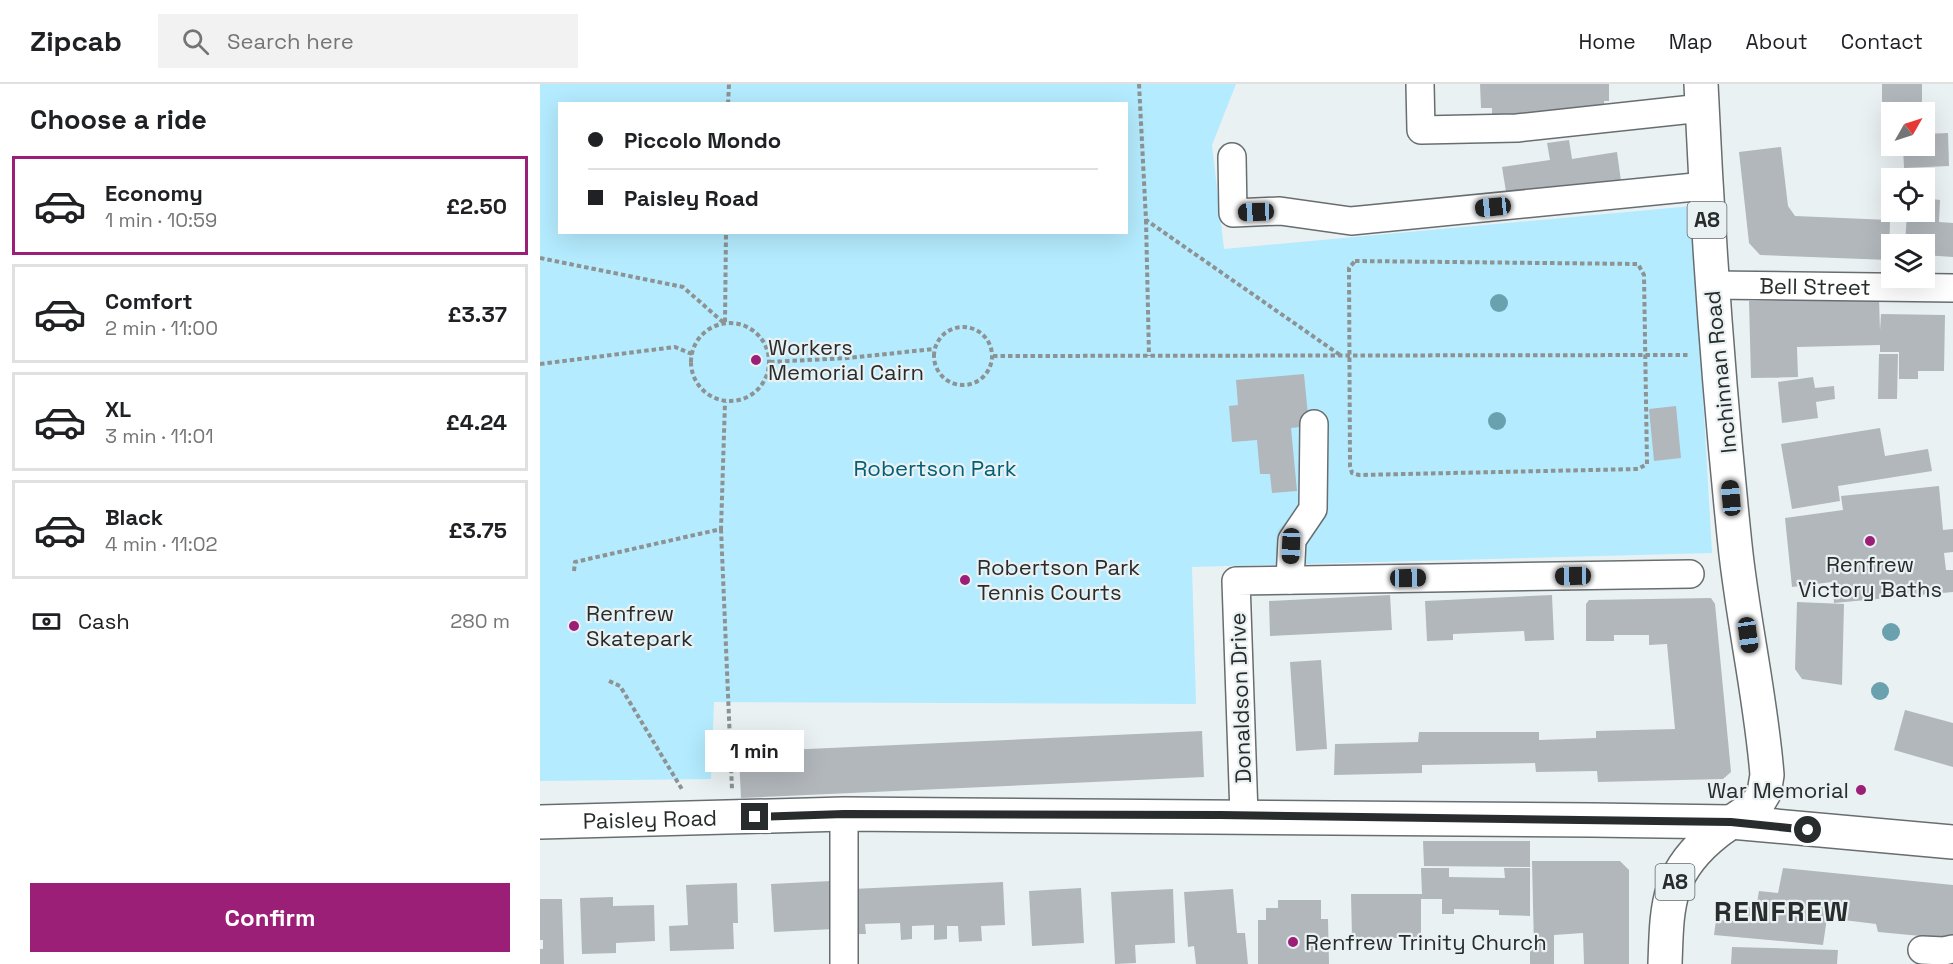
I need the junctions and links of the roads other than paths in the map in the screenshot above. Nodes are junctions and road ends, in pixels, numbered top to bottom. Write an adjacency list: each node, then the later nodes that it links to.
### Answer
1 (1420, 84): 2 (street)
2 (1701, 96): 4 (main road, Inchinnan Road / A8)
3 (1232, 157): 4 (street)
4 (1705, 186): 5 (main road, Inchinnan Road / A8)
5 (1711, 285): 6 (street, Bell Street); 13 (main road, Inchinnan Road / A8)
6 (1953, 288)
7 (1314, 424): 9 (street)
8 (1690, 574): 9 (street)
9 (1290, 580): 11 (street, Donaldson Drive)
10 (844, 814): 11 (main road, Paisley Road); 12 (main road, Paisley Road); 17 (street)
11 (1244, 815): 13 (main road, Paisley Road)
12 (540, 822)
13 (1731, 822): 14 (main road, Paisley Road); 18 (main road, A8)
14 (1953, 842)
15 (1953, 948): 16 (street)
16 (1922, 950)
17 (844, 964)
18 (1665, 964)

